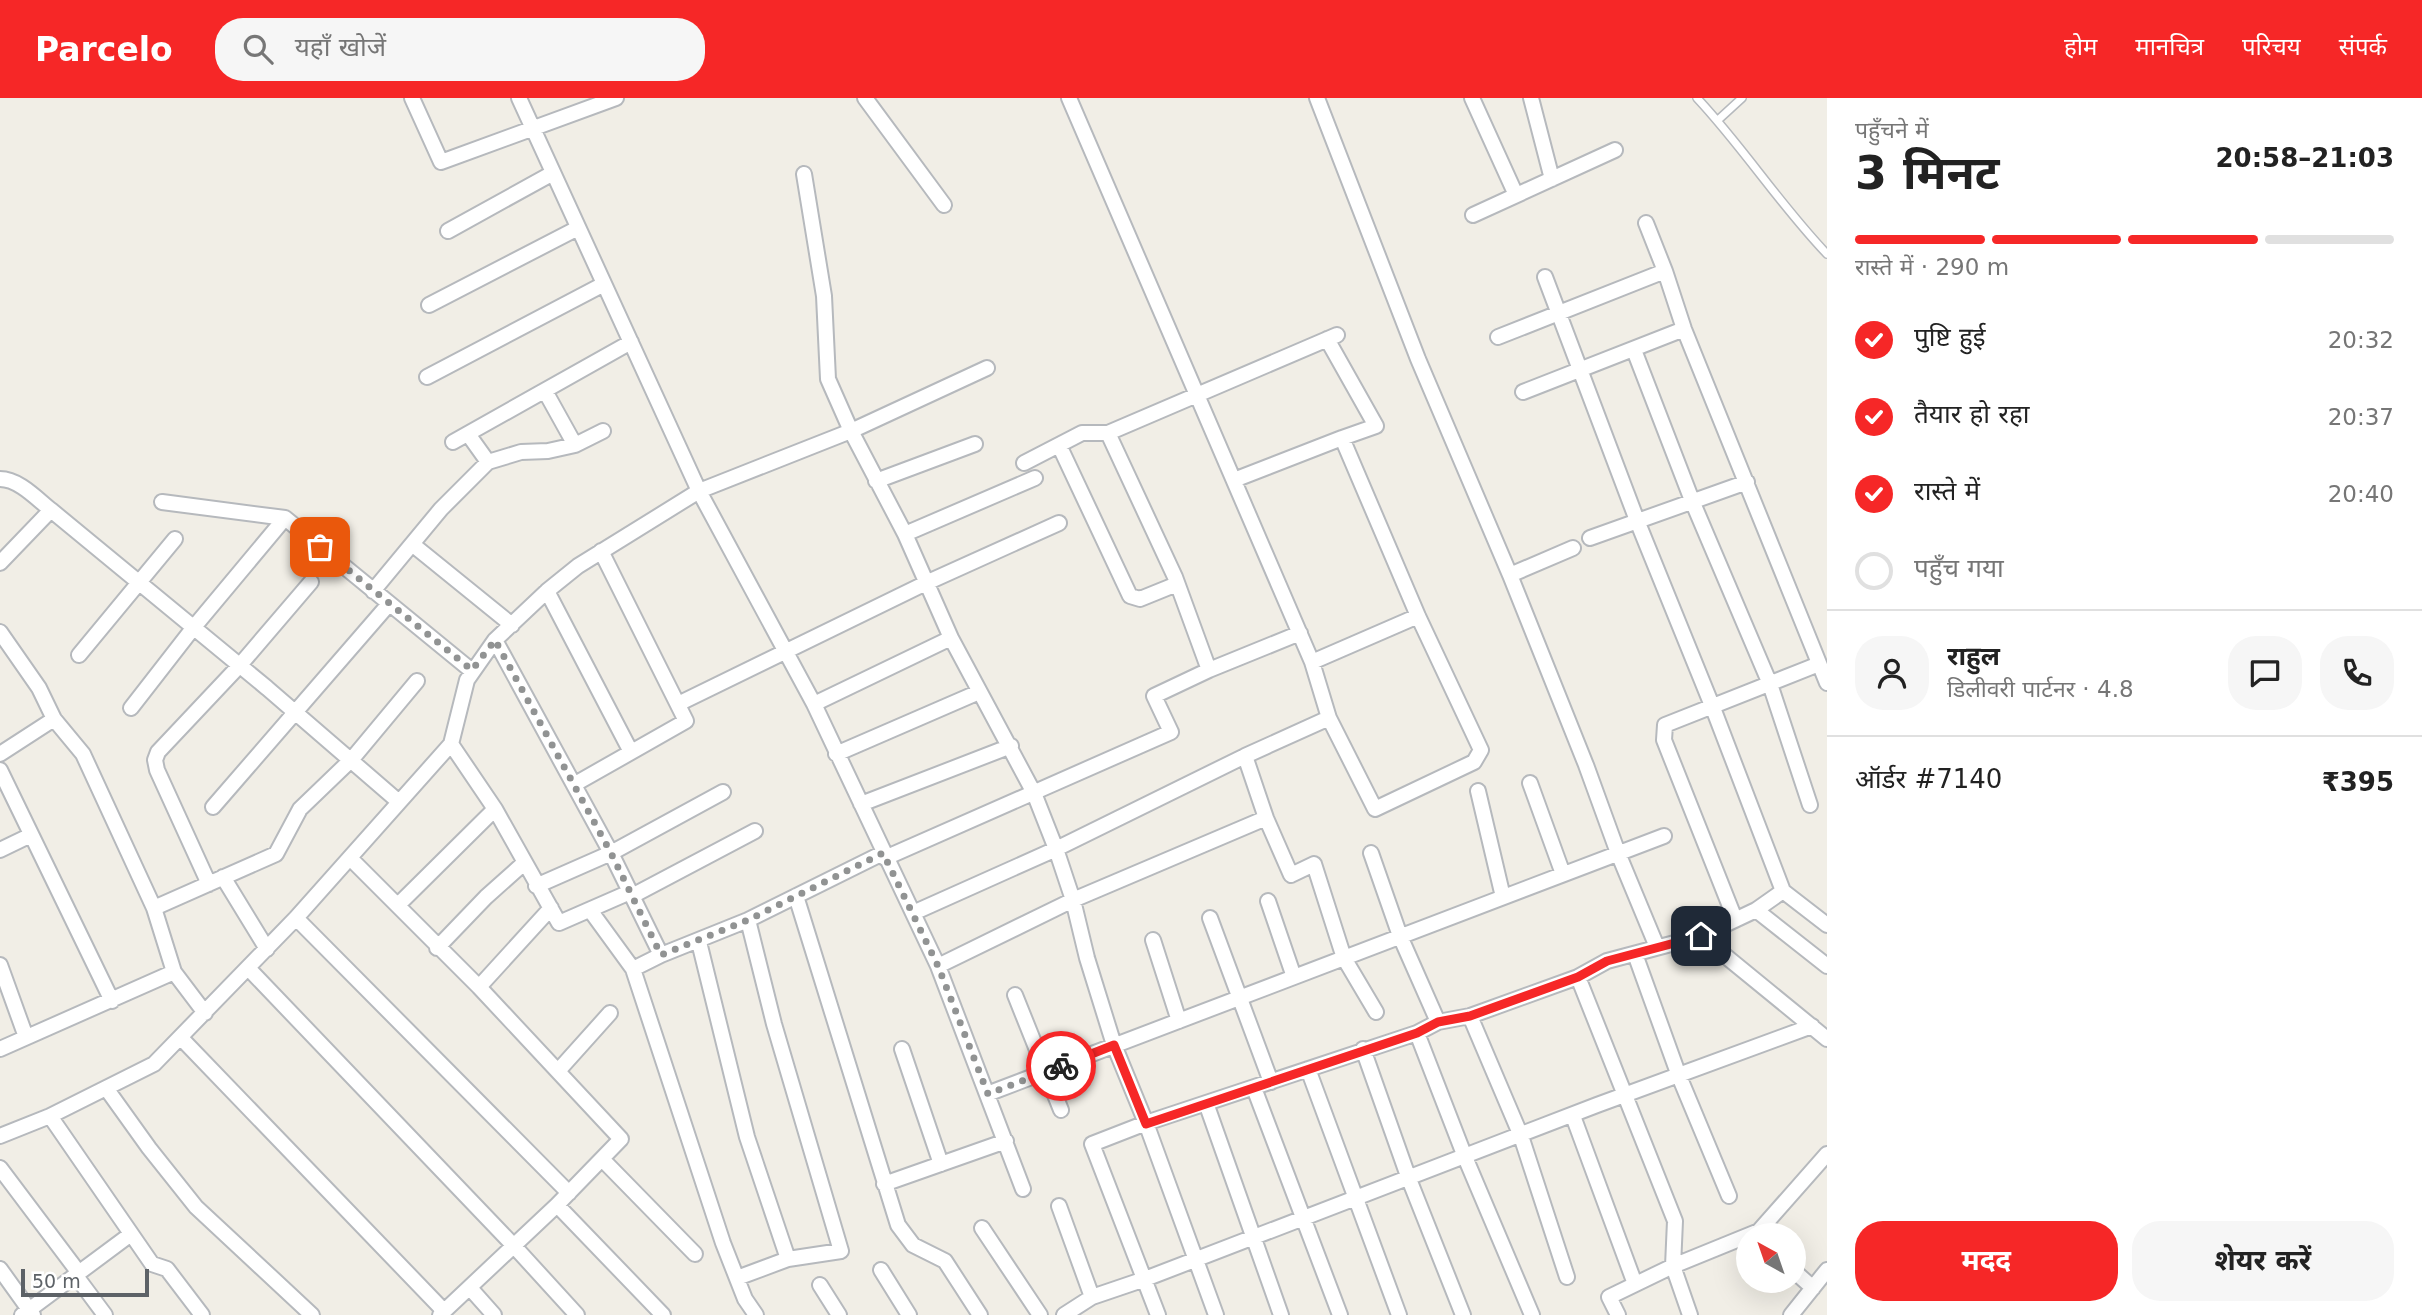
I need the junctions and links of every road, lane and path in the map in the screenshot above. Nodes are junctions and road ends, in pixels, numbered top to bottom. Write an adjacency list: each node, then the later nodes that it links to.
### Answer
1 (412, 98): 12 (street)
2 (519, 98): 12 (street)
3 (616, 98): 12 (street)
4 (865, 98): 18 (street)
5 (1069, 98): 38 (street)
6 (1317, 98): 69 (street)
7 (1472, 98): 17 (street)
8 (1531, 98): 16 (street)
9 (1697, 98): 11 (lane)
10 (1742, 98): 11 (lane)
11 (1718, 120): 23 (lane)
12 (532, 127): 14 (street)
13 (1615, 150): 16 (street)
14 (553, 173): 21 (street); 22 (street)
15 (804, 174): 40 (street)
16 (1552, 179): 17 (street)
17 (1516, 195): 19 (street)
18 (944, 205)
19 (1472, 215)
20 (1646, 223): 24 (street)
21 (579, 228): 26 (street); 27 (street)
22 (448, 231)
23 (1827, 254)
24 (1665, 271): 28 (street); 29 (street)
25 (1545, 277): 28 (street)
26 (604, 284): 31 (street); 35 (street)
27 (429, 305)
28 (1559, 314): 30 (street); 34 (street)
29 (1684, 329): 32 (street); 54 (street)
30 (1498, 337)
31 (631, 342): 36 (street); 55 (street)
32 (1634, 350): 34 (street); 57 (street)
33 (987, 368): 40 (street)
34 (1580, 370): 37 (street); 61 (street)
35 (427, 377)
36 (545, 391): 41 (street); 47 (street)
37 (1523, 392)
38 (1198, 395): 42 (street); 43 (street); 52 (street)
39 (603, 431): 47 (street)
40 (851, 431): 53 (street); 55 (street)
41 (468, 433): 44 (street); 48 (street)
42 (1108, 433): 46 (street); 73 (street)
43 (1342, 439): 52 (street); 77 (street)
44 (453, 442)
45 (975, 444): 53 (street)
46 (1059, 444): 49 (street); 73 (street)
47 (575, 445): 48 (street)
48 (488, 462): 65 (street)
49 (1024, 463)
50 (0, 478): 58 (street)
51 (1035, 478): 62 (street)
52 (1234, 480): 81 (street)
53 (876, 481): 62 (street)
54 (1747, 482): 57 (street); 87 (street)
55 (699, 491): 67 (street); 84 (street)
56 (162, 502): 59 (street)
57 (1693, 503): 61 (street); 92 (street)
58 (51, 510): 68 (street); 70 (street)
59 (285, 519): 74 (street); 79 (street)
60 (1059, 523): 72 (street)
61 (1638, 523): 63 (street); 98 (street)
62 (905, 534): 72 (street)
63 (1590, 538)
64 (175, 539): 70 (street)
65 (412, 544): 74 (street); 78 (street)
66 (1573, 548): 69 (street)
67 (601, 551): 75 (street); 95 (street)
68 (0, 563)
69 (1510, 575): 128 (street)
70 (139, 582): 79 (street); 85 (street)
71 (311, 582): 88 (street)
72 (926, 583): 82 (street); 84 (street)
73 (1177, 584): 90 (street)
74 (373, 591): 76 (street)
75 (547, 592): 78 (street); 104 (street)
76 (389, 604): 89 (street); 99 (street)
77 (1418, 616): 86 (street); 100 (street)
78 (512, 625): 83 (street)
79 (194, 627): 88 (street); 97 (street)
80 (0, 632): 101 (street)
81 (1300, 633): 86 (street); 90 (street)
82 (951, 638): 94 (street); 96 (street)
83 (495, 640): 89 (street); 111 (street)
84 (786, 650): 95 (street); 96 (street)
85 (79, 655)
86 (1312, 662): 100 (street)
87 (1819, 664): 92 (street); 93 (street)
88 (240, 665): 99 (street); 134 (street)
89 (472, 670): 102 (street)
90 (1209, 670): 114 (street)
91 (416, 681): 108 (street)
92 (1770, 684): 98 (street); 117 (street)
93 (1827, 684)
94 (979, 692): 103 (street); 106 (street)
95 (678, 704): 104 (street)
96 (814, 704): 106 (street)
97 (131, 708)
98 (1713, 708): 136 (street); 150 (street)
99 (295, 711): 108 (street); 118 (street)
100 (1329, 718): 107 (street)
101 (54, 719): 105 (street); 143 (street)
102 (451, 744): 115 (street); 119 (street)
103 (1011, 746): 114 (street); 116 (street)
104 (631, 752): 111 (street)
105 (0, 754)
106 (836, 754): 116 (street)
107 (1245, 756): 120 (street); 124 (street)
108 (352, 759): 115 (street); 133 (street)
109 (0, 770): 122 (street)
110 (1530, 783): 132 (street)
111 (575, 784): 126 (street)
112 (1478, 791): 139 (street)
113 (723, 792): 126 (street)
114 (1034, 793): 124 (street); 129 (street)
115 (399, 802): 130 (street)
116 (861, 804): 129 (street)
117 (1810, 806)
118 (213, 807)
119 (495, 809): 131 (street); 142 (street)
120 (1266, 818): 140 (street); 162 (street)
121 (755, 831): 137 (street)
122 (31, 835): 125 (street); 174 (street)
123 (1664, 836): 128 (street)
124 (1056, 849): 140 (street); 147 (street)
125 (0, 850)
126 (611, 853): 135 (street); 137 (street)
127 (1371, 853): 153 (street)
128 (1618, 853): 132 (street); 157 (street)
129 (884, 856): 138 (street); 147 (street)
130 (351, 859): 142 (street); 148 (street)
131 (524, 863): 135 (street); 158 (street)
132 (1563, 874): 139 (street)
133 (223, 877): 134 (street); 159 (street)
134 (209, 884): 143 (street)
135 (536, 886): 144 (street)
136 (1783, 891): 146 (street); 152 (street)
137 (631, 894): 145 (street); 161 (street)
138 (796, 896): 151 (street); 213 (street)
139 (1503, 897): 153 (street)
140 (1073, 900): 164 (street); 186 (street)
141 (1268, 901): 169 (street)
142 (398, 905): 158 (street)
143 (154, 908): 168 (street)
144 (551, 908): 145 (street); 171 (street)
145 (590, 910): 167 (street)
146 (1756, 910): 150 (street); 165 (street)
147 (913, 913): 164 (street)
148 (296, 918): 159 (street); 215 (street)
149 (1210, 918): 173 (street)
150 (1735, 919): 154 (street)
151 (748, 920): 156 (street); 228 (street)
152 (1827, 925)
153 (1400, 936): 162 (street); 180 (street)
154 (1701, 936): 157 (street); 181 (street)
155 (1153, 940): 179 (street)
156 (699, 942): 161 (street); 228 (street)
157 (1657, 947): 160 (street)
158 (437, 948): 171 (street)
159 (267, 949): 166 (street)
160 (1635, 954): 170 (street); 193 (street)
161 (661, 955): 167 (street)
162 (1344, 957): 169 (street); 175 (street)
163 (0, 965): 183 (street)
164 (938, 966): 197 (street)
165 (1827, 966)
166 (249, 969): 176 (street); 226 (street)
167 (633, 969): 236 (street)
168 (174, 972): 174 (street); 176 (street)
169 (1294, 977): 173 (street)
170 (1578, 977): 178 (street); 198 (street)
171 (478, 988): 191 (street)
172 (1015, 996): 192 (street)
173 (1240, 997): 179 (street); 194 (street)
174 (112, 1001): 183 (street)
175 (1376, 1012)
176 (205, 1013): 184 (street)
177 (610, 1013): 191 (street)
178 (1470, 1016): 180 (street); 205 (street)
179 (1179, 1020): 186 (street)
180 (1438, 1022): 182 (street)
181 (1812, 1026): 185 (street); 193 (street)
182 (1417, 1033): 189 (street); 208 (street)
183 (26, 1037): 187 (street)
184 (181, 1038): 196 (street); 246 (street)
185 (1827, 1039)
186 (1114, 1045): 192 (street); 203 (street)
187 (0, 1049)
188 (902, 1049): 210 (street)
189 (1363, 1049): 190 (street); 212 (street)
190 (1307, 1069): 194 (street); 217 (street)
191 (558, 1071): 209 (street)
192 (1044, 1072): 197 (street); 200 (street)
193 (1679, 1076): 198 (street); 216 (street)
194 (1271, 1082): 195 (street)
195 (1254, 1087): 199 (street); 220 (street)
196 (106, 1088): 201 (street); 249 (street)
197 (988, 1094): 206 (street)
198 (1626, 1095): 202 (street); 230 (street)
199 (1206, 1103): 203 (street); 224 (street)
200 (1060, 1110)
201 (50, 1116): 204 (street); 223 (street)
202 (1573, 1116): 205 (street); 239 (street)
203 (1146, 1124): 229 (street); 237 (street)
204 (0, 1136)
205 (1521, 1136): 208 (street); 235 (street)
206 (1006, 1141): 210 (street); 214 (street)
207 (1827, 1154): 221 (street)
208 (1465, 1157): 212 (street); 265 (street)
209 (602, 1159): 215 (street); 227 (street)
210 (941, 1164): 213 (street)
211 (0, 1168): 234 (street)
212 (1409, 1178): 217 (street); 264 (street)
213 (884, 1184): 256 (street)
214 (1023, 1188)
215 (569, 1193): 218 (street)
216 (1729, 1196)
217 (1356, 1199): 220 (street); 263 (street)
218 (557, 1205): 226 (street); 252 (street)
219 (1059, 1206): 243 (street)
220 (1305, 1218): 224 (street); 262 (street)
221 (1768, 1223)
222 (982, 1228): 257 (street)
223 (131, 1234): 234 (street); 248 (street)
224 (1252, 1238): 229 (street); 261 (street)
225 (1736, 1242): 230 (street)
226 (514, 1246): 241 (street); 251 (street)
227 (695, 1254)
228 (788, 1259): 236 (street)
229 (1196, 1260): 237 (street); 260 (street)
230 (1673, 1266): 239 (street); 267 (street)
231 (0, 1269): 245 (street)
232 (881, 1270): 255 (street)
233 (1827, 1270): 242 (street)
234 (78, 1275): 245 (street); 247 (street)
235 (1567, 1277)
236 (737, 1278): 253 (street)
237 (1145, 1279): 243 (street); 259 (street)
238 (1806, 1282): 242 (street)
239 (1635, 1284): 266 (street)
240 (820, 1285): 254 (street)
241 (470, 1288): 246 (street); 250 (street)
242 (1813, 1288): 268 (street)
243 (1092, 1297): 244 (street)
244 (1079, 1310): 258 (street)
245 (28, 1313)
246 (442, 1313)
247 (105, 1315)
248 (202, 1315)
249 (312, 1315)
250 (494, 1315)
251 (577, 1315)
252 (663, 1315)
253 (756, 1315)
254 (839, 1315)
255 (909, 1315)
256 (980, 1315)
257 (1040, 1315)
258 (1064, 1315)
259 (1158, 1315)
260 (1216, 1315)
261 (1281, 1315)
262 (1340, 1315)
263 (1399, 1315)
264 (1463, 1315)
265 (1532, 1315)
266 (1618, 1315)
267 (1690, 1315)
268 (1791, 1315)

